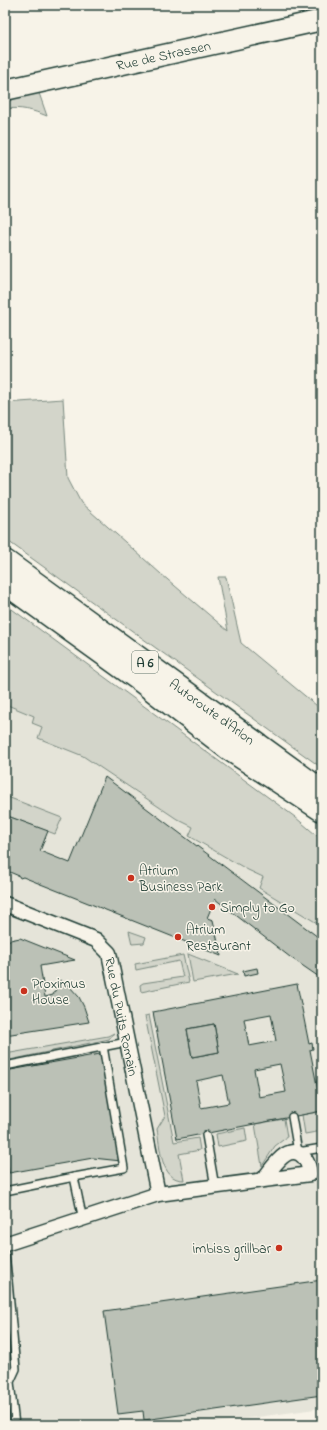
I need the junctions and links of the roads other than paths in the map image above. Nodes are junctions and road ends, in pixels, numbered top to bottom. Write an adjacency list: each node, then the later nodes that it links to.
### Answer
1 (322, 20): 2 (main road, Rue de Strassen)
2 (5, 90)
3 (5, 561): 6 (highway, Autoroute d'Arlon / A 6)
4 (5, 583): 5 (highway, Autoroute d'Arlon / A 6)
5 (229, 749): 9 (highway, Autoroute d'Arlon / A 6); 10 (highway, A 6)
6 (285, 764): 7 (highway, A 6); 8 (highway, Autoroute d'Arlon / A 6)
7 (322, 777)
8 (322, 791)
9 (322, 810)
10 (322, 828)
11 (5, 904): 12 (street, Rue du Puits Romain)
12 (127, 1042): 13 (lane); 23 (street, Rue du Puits Romain)
13 (103, 1046): 14 (lane); 19 (lane)
14 (5, 1066)
15 (292, 1117): 18 (lane)
16 (206, 1135): 21 (lane)
17 (322, 1148): 18 (lane)
18 (298, 1152): 20 (street); 20 (street)
19 (74, 1178): 22 (lane); 24 (lane)
20 (263, 1180): 21 (street)
21 (215, 1186): 23 (street)
22 (5, 1191)
23 (158, 1194): 24 (street)
24 (83, 1220): 25 (street)
25 (5, 1244)
26 (5, 1254): 27 (lane)
27 (6, 1281): 28 (lane)
28 (7, 1304): 29 (lane)
29 (15, 1425)

